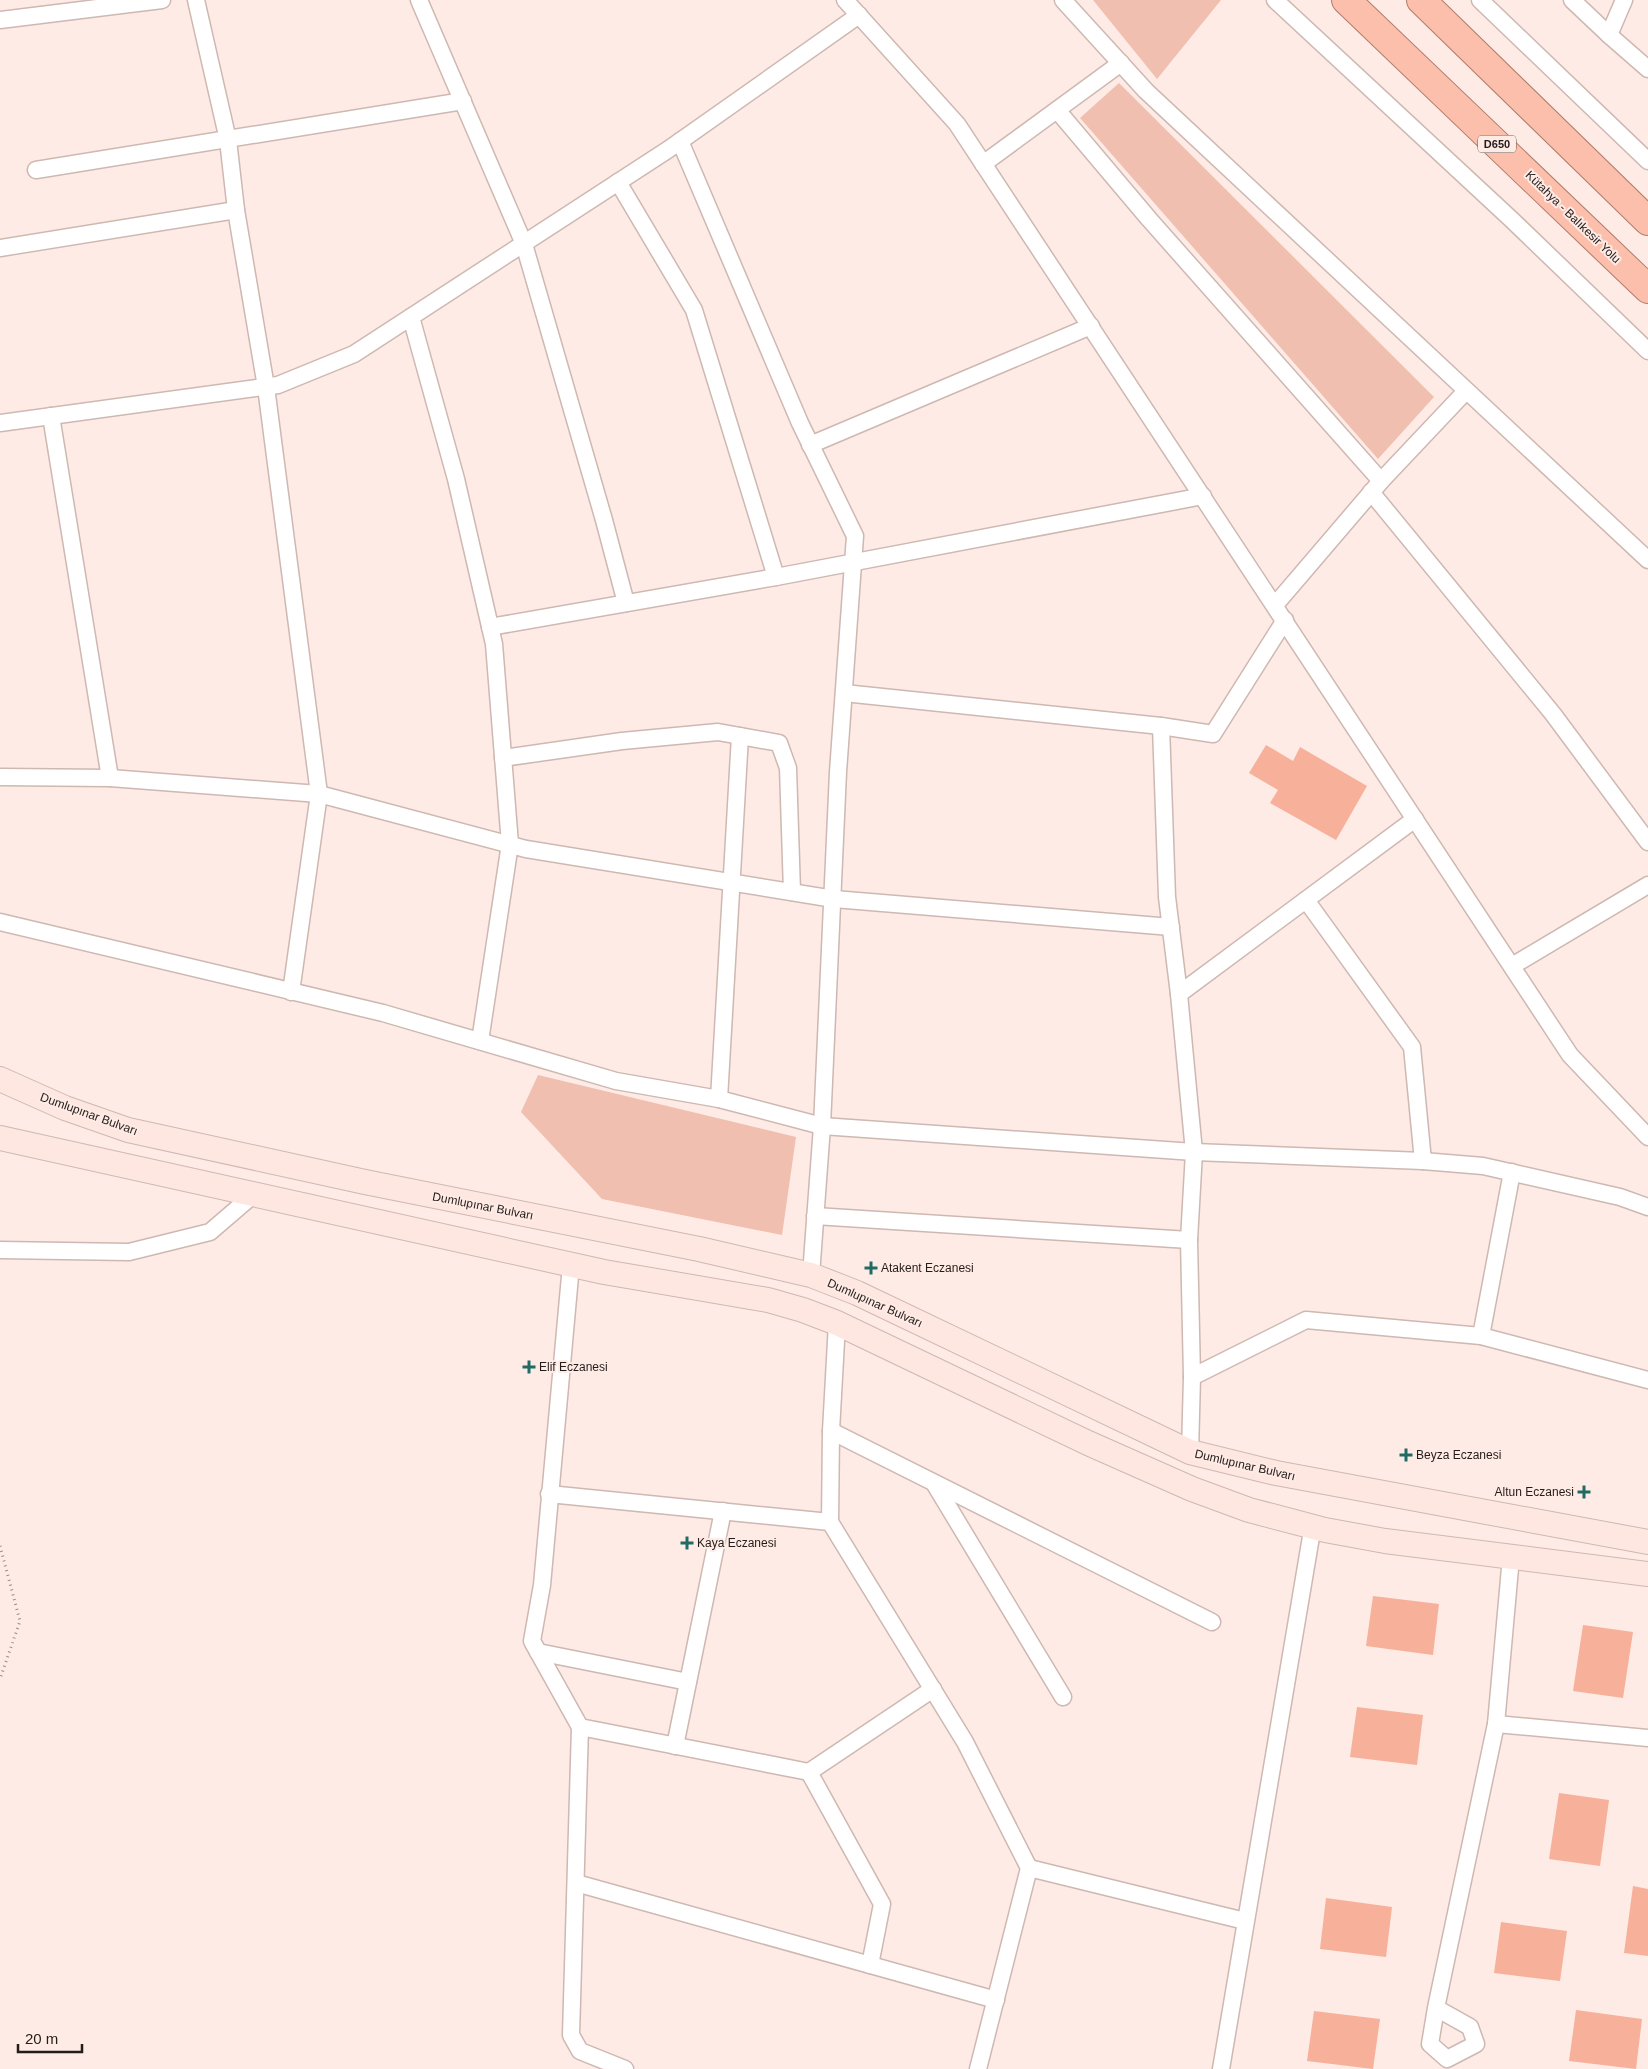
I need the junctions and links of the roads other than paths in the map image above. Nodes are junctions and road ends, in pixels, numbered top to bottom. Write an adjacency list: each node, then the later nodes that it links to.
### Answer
1 (162, 0): 13 (street)
2 (196, 0): 19 (street)
3 (419, 0): 17 (street)
4 (845, 0): 12 (street)
5 (1063, 0): 15 (street)
6 (1275, 0): 32 (street)
7 (1346, 0): 29 (highway, Kütahya - Balıkesir Yolu / D650)
8 (1421, 0): 26 (highway)
9 (1480, 0): 21 (street)
10 (1572, 0): 14 (street)
11 (1624, 0): 14 (street)
12 (859, 15): 20 (street); 22 (street)
13 (0, 20)
14 (1608, 35): 16 (street)
15 (1121, 64): 18 (street); 34 (street)
16 (1648, 69)
17 (463, 101): 19 (street); 27 (street)
18 (1056, 110): 22 (street); 38 (street)
19 (228, 140): 23 (street); 25 (street)
20 (680, 141): 24 (street); 37 (street)
21 (1648, 162)
22 (983, 164): 31 (street)
23 (36, 170)
24 (618, 182): 27 (street); 42 (street)
25 (236, 210): 28 (street); 33 (street)
26 (1648, 221)
27 (524, 244): 30 (street); 43 (street)
28 (0, 248)
29 (1648, 289)
30 (412, 317): 33 (street); 46 (street)
31 (1091, 326): 37 (street); 39 (street)
32 (1648, 351)
33 (266, 387): 35 (street); 53 (street)
34 (1466, 391): 38 (street); 40 (street)
35 (51, 416): 36 (street); 52 (street)
36 (0, 423)
37 (810, 445): 41 (street)
38 (1376, 487): 44 (street); 55 (street)
39 (1203, 496): 41 (street); 44 (street)
40 (1648, 560)
41 (853, 562): 42 (street); 47 (street)
42 (776, 577): 43 (street)
43 (626, 603): 46 (street)
44 (1275, 605): 45 (street)
45 (1285, 620): 48 (street); 54 (street)
46 (490, 627): 50 (street)
47 (844, 693): 48 (street); 60 (street)
48 (1162, 726): 63 (street)
49 (740, 736): 50 (street); 57 (street); 59 (street)
50 (503, 758): 56 (street)
51 (0, 777): 52 (street)
52 (110, 778): 53 (street)
53 (319, 794): 56 (street); 65 (street)
54 (1415, 819): 61 (street); 64 (street)
55 (1648, 842)
56 (510, 844): 57 (street); 67 (street)
57 (732, 883): 59 (street); 69 (street)
58 (1648, 885): 64 (street)
59 (792, 892): 60 (street)
60 (834, 899): 63 (street); 70 (street)
61 (1306, 900): 66 (street); 74 (street)
62 (0, 922): 65 (street)
63 (1171, 927): 66 (street)
64 (1512, 966): 71 (street)
65 (291, 992): 67 (street)
66 (1180, 994): 73 (street)
67 (480, 1041): 69 (street)
68 (0, 1079): 82 (main road, Dumlupınar Bulvarı)
69 (719, 1099): 70 (street)
70 (822, 1126): 73 (street); 78 (street)
71 (1648, 1137)
72 (0, 1138): 76 (main road)
73 (1194, 1152): 74 (street); 79 (street)
74 (1422, 1161): 75 (street)
75 (1512, 1172): 77 (street); 84 (street)
76 (253, 1194): 80 (street); 81 (main road)
77 (1648, 1207)
78 (815, 1216): 79 (street); 82 (street)
79 (1189, 1240): 85 (street)
80 (0, 1250)
81 (571, 1264): 83 (main road); 90 (street)
82 (811, 1275): 88 (main road, Dumlupınar Bulvarı)
83 (837, 1323): 87 (street); 93 (main road)
84 (1482, 1336): 85 (street); 86 (street)
85 (1192, 1378): 88 (street)
86 (1648, 1380)
87 (830, 1431): 89 (street); 92 (street)
88 (1190, 1452): 94 (main road, Dumlupınar Bulvarı)
89 (934, 1483): 97 (street); 101 (street)
90 (549, 1494): 91 (street); 98 (street)
91 (723, 1511): 92 (street); 99 (street)
92 (830, 1522): 100 (street)
93 (1313, 1525): 95 (main road); 109 (street)
94 (1647, 1539)
95 (1511, 1556): 96 (main road); 102 (street)
96 (1648, 1574)
97 (1212, 1622)
98 (538, 1652): 99 (street); 103 (street)
99 (688, 1682): 105 (street)
100 (933, 1689): 106 (street); 107 (street)
101 (1063, 1698)
102 (1496, 1724): 104 (street); 112 (street)
103 (580, 1727): 105 (street); 108 (street)
104 (1648, 1738)
105 (675, 1746): 106 (street)
106 (809, 1772): 110 (street)
107 (1029, 1868): 109 (street); 111 (street)
108 (576, 1883): 110 (street); 113 (street)
109 (1245, 1921): 115 (street)
110 (870, 1965): 111 (street)
111 (996, 2000): 114 (street)
112 (1436, 2008)
113 (625, 2069)
114 (978, 2069)
115 (1221, 2069)

